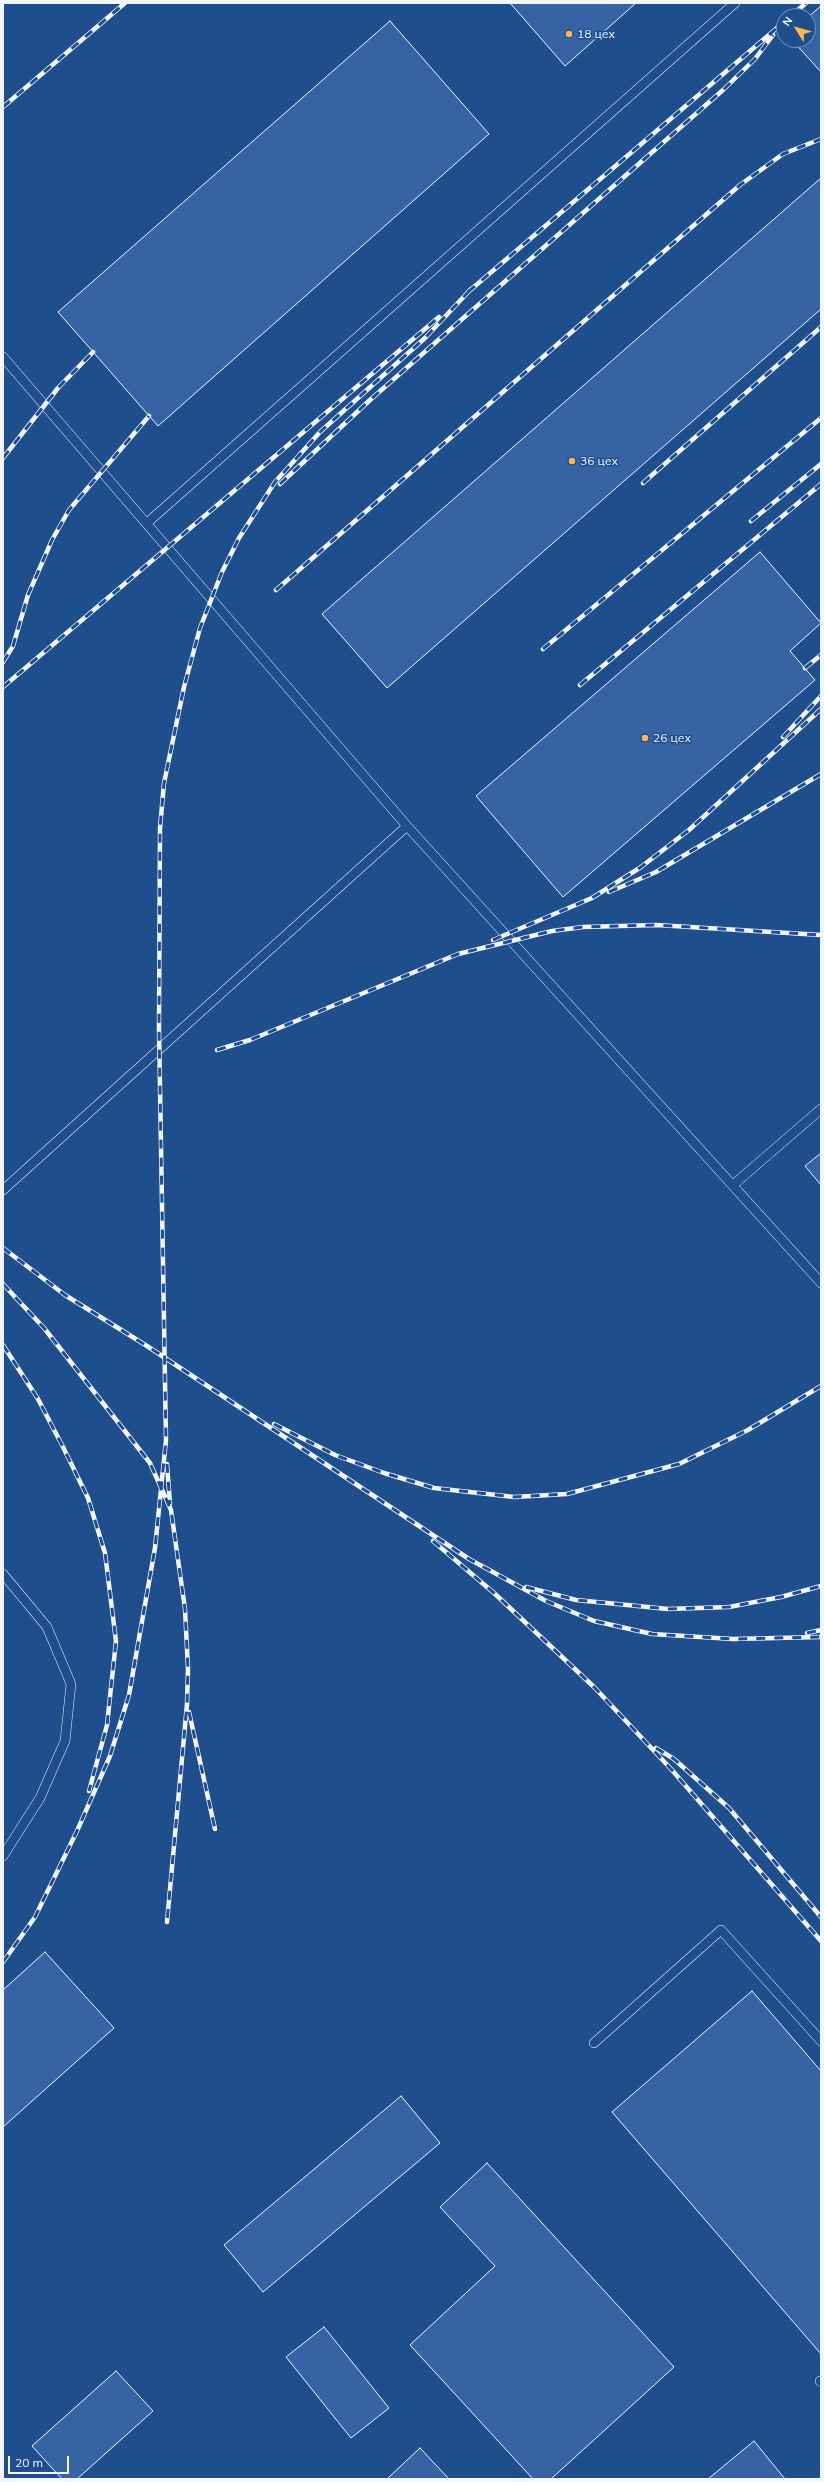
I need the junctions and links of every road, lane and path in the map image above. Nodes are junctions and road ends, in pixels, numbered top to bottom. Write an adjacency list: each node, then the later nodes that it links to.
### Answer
1 (735, 3): 3 (lane)
2 (3, 357): 3 (lane)
3 (147, 522): 4 (lane)
4 (407, 826): 6 (lane); 7 (lane)
5 (821, 1109): 6 (lane)
6 (733, 1185): 8 (lane)
7 (3, 1190)
8 (821, 1283)
9 (3, 1574): 10 (lane)
10 (3, 1856)
11 (821, 2042): 12 (lane)
12 (594, 2043)

